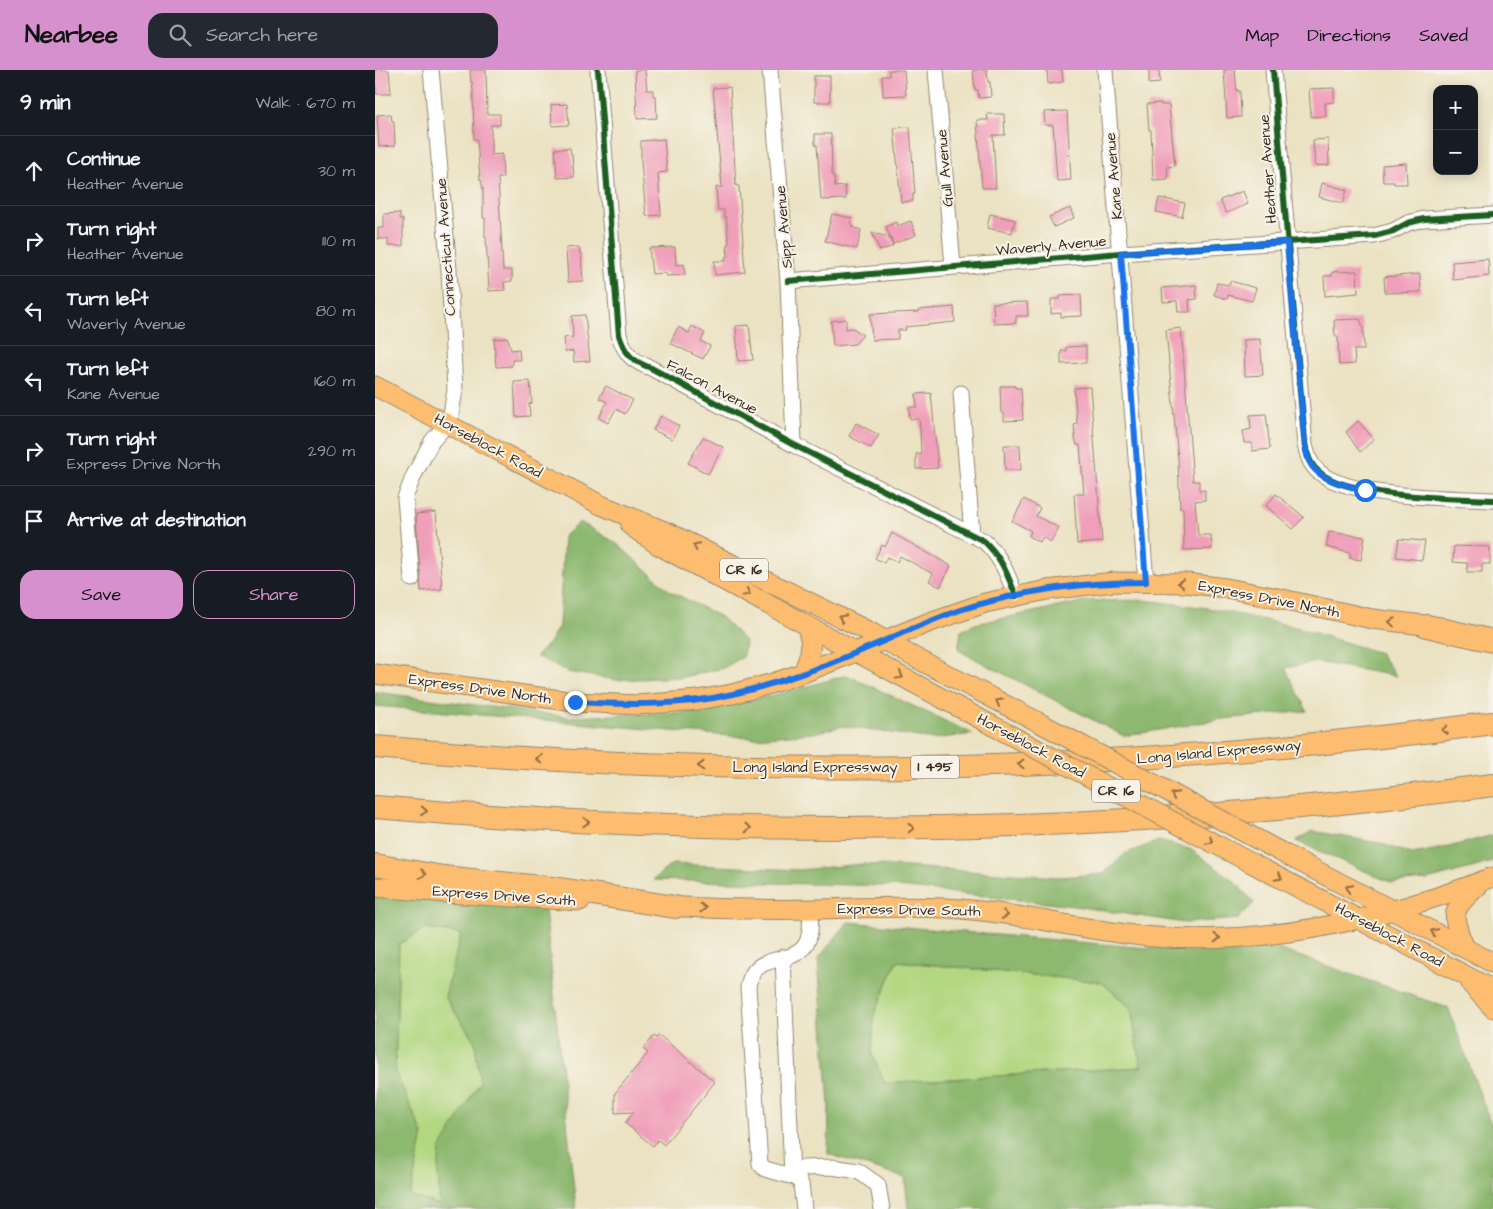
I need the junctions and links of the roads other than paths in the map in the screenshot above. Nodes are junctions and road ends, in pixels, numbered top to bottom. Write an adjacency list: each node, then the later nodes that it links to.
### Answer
1 (431, 70): 14 (street, Connecticut Avenue)
2 (598, 70): 15 (street, Falcon Avenue)
3 (770, 70): 11 (street, Sipp Avenue)
4 (936, 70): 10 (street, Gull Avenue)
5 (1105, 70): 9 (street, Kane Avenue)
6 (1273, 70): 8 (street, Heather Avenue)
7 (1493, 215): 8 (street, Waverly Avenue)
8 (1287, 242): 9 (street, Waverly Avenue); 16 (street, Heather Avenue)
9 (1121, 253): 10 (street, Waverly Avenue); 20 (street, Kane Avenue)
10 (953, 266): 11 (street, Waverly Avenue)
11 (789, 281): 15 (street, Sipp Avenue)
12 (375, 386): 14 (main road, Horseblock Road / CR 16)
13 (961, 393): 18 (street)
14 (447, 424): 17 (main road, Horseblock Road / CR 16); 19 (street)
15 (794, 445): 18 (street, Falcon Avenue)
16 (1493, 500)
17 (601, 505): 22 (main road, Horseblock Road / CR 16, one-way to 22); 25 (main road, Horseblock Road / CR 16, one-way to 17)
18 (973, 535): 21 (street, Falcon Avenue)
19 (412, 579)
20 (1146, 582): 21 (main road, Express Drive North); 23 (main road, Express Drive North, one-way to 20)
21 (1016, 596): 25 (main road, Express Drive North)
22 (805, 625): 27 (main road, Horseblock Road / CR 16); 28 (main road)
23 (1427, 626): 24 (main road, Express Drive North); 26 (highway)
24 (1493, 630)
25 (885, 640): 27 (main road, Express Drive North); 39 (main road, Horseblock Road / CR 16, one-way to 25, bridge)
26 (1493, 641)
27 (858, 652): 28 (main road, Express Drive North); 40 (main road, Horseblock Road / CR 16, one-way to 40, bridge)
28 (803, 673): 29 (main road, Express Drive North)
29 (375, 674)
30 (1493, 723): 31 (highway, Long Island Expressway / I 495, one-way to 31)
31 (375, 747)
32 (1493, 784): 33 (highway, one-way to 32)
33 (375, 807)
34 (375, 865): 37 (highway, one-way to 37)
35 (1489, 879): 39 (main road, Express Drive South); 41 (main road)
36 (375, 887): 37 (main road, Express Drive South)
37 (675, 907): 38 (main road, Express Drive South, one-way to 38)
38 (811, 909): 40 (main road, Express Drive South, one-way to 40); 42 (street)
39 (1392, 911): 40 (main road, Express Drive South); 41 (main road, Horseblock Road / CR 16, one-way to 39)
40 (1360, 920): 44 (main road, Horseblock Road / CR 16)
41 (1465, 948): 43 (main road, Horseblock Road / CR 16)
42 (783, 957): 47 (street); 47 (street)
43 (1493, 963)
44 (1462, 974): 45 (main road, Horseblock Road / CR 16); 46 (main road)
45 (1493, 990)
46 (1493, 1008)
47 (792, 1176): 48 (street); 49 (street)
48 (804, 1209)
49 (882, 1209)

